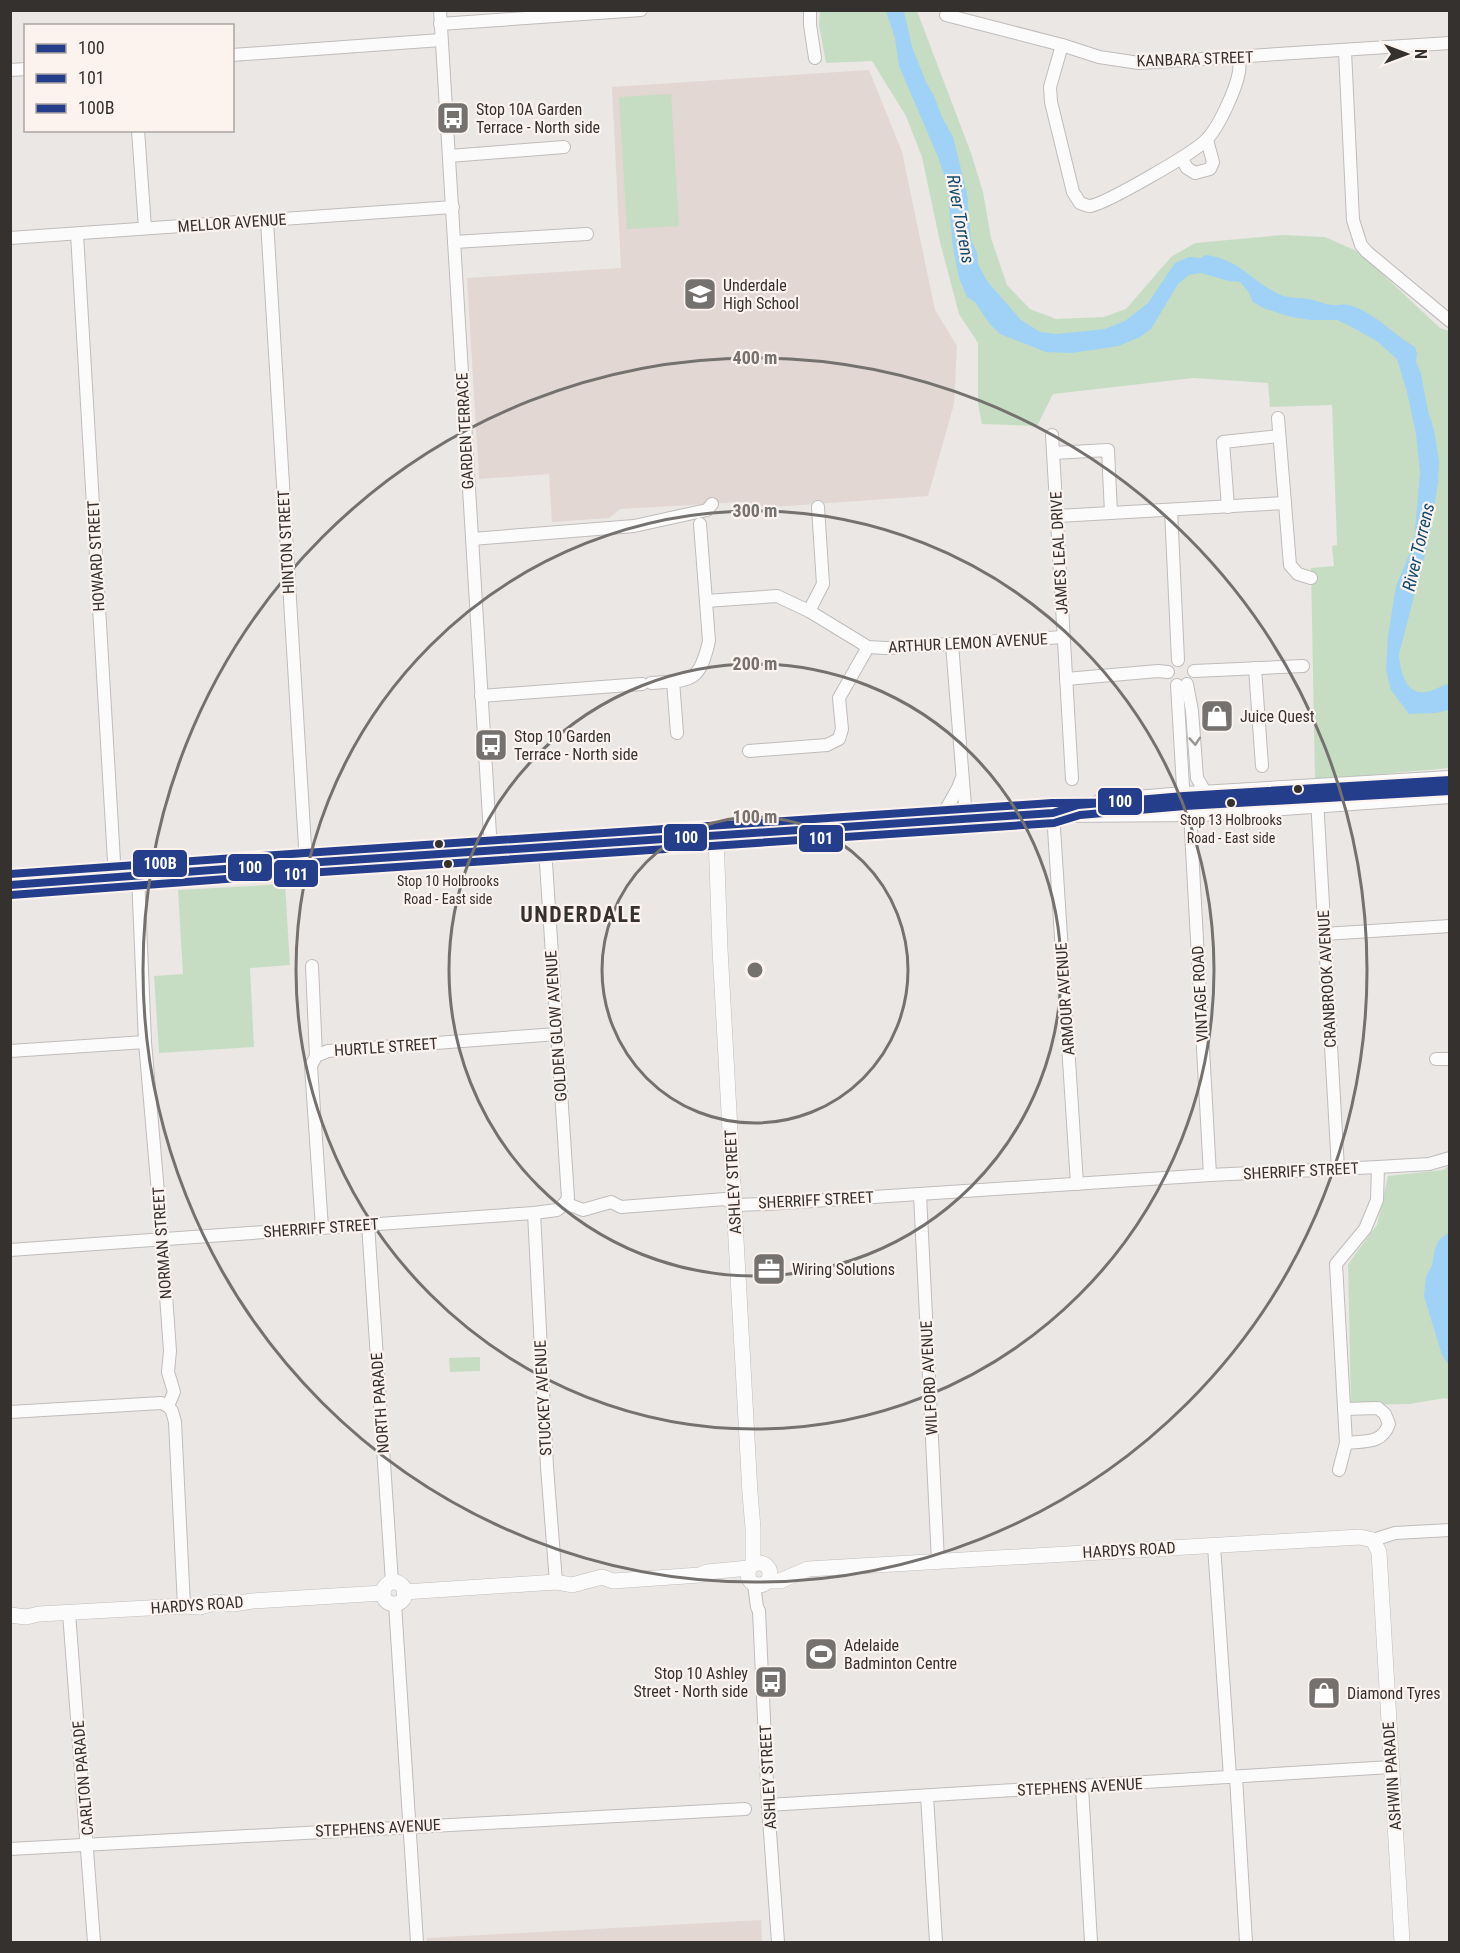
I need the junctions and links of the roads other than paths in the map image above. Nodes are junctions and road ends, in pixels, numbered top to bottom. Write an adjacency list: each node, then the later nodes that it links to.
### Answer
1 (440, 10): 5 (street, GARDEN TERRACE)
2 (641, 10): 5 (street)
3 (810, 10): 11 (street)
4 (946, 15): 8 (street, KANBARA STREET)
5 (441, 24): 6 (street, GARDEN TERRACE)
6 (441, 40): 10 (street); 16 (street, GARDEN TERRACE)
7 (1449, 44): 9 (street, KANBARA STREET)
8 (1062, 45): 12 (street, KANBARA STREET); 17 (street)
9 (1345, 51): 12 (street, KANBARA STREET); 25 (street)
10 (234, 55)
11 (815, 58)
12 (1239, 58): 14 (street)
13 (138, 132): 20 (street)
14 (1207, 140): 17 (street); 17 (street)
15 (564, 147): 16 (street)
16 (449, 156): 18 (street, GARDEN TERRACE)
17 (1182, 159)
18 (453, 207): 19 (street, MELLOR AVENUE); 24 (street, GARDEN TERRACE)
19 (267, 221): 20 (street, MELLOR AVENUE); 70 (street, HINTON STREET)
20 (145, 228): 21 (street, MELLOR AVENUE)
21 (76, 234): 23 (street, MELLOR AVENUE); 72 (street, HOWARD STREET)
22 (587, 234): 24 (street)
23 (10, 238)
24 (454, 242): 38 (street, GARDEN TERRACE)
25 (1449, 321)
26 (1278, 418): 28 (street)
27 (1052, 435): 29 (street, JAMES LEAL DRIVE)
28 (1279, 436): 30 (street); 33 (street)
29 (1053, 453): 35 (street); 36 (street, JAMES LEAL DRIVE)
30 (1285, 503): 33 (street); 39 (street)
31 (712, 504): 38 (street)
32 (818, 507): 41 (street)
33 (1228, 507): 34 (street)
34 (1170, 510): 35 (street); 45 (street)
35 (1111, 513): 36 (street)
36 (1058, 516): 42 (street, JAMES LEAL DRIVE)
37 (700, 524): 40 (street)
38 (472, 538): 53 (street, GARDEN TERRACE)
39 (1311, 578)
40 (706, 601): 41 (street, ARTHUR LEMON AVENUE); 51 (street)
41 (808, 611): 44 (street, ARTHUR LEMON AVENUE)
42 (1063, 637): 43 (street, ARTHUR LEMON AVENUE); 50 (street, JAMES LEAL DRIVE)
43 (952, 644): 44 (street, ARTHUR LEMON AVENUE); 57 (street)
44 (868, 646): 55 (street)
45 (1179, 660): 48 (street); 49 (street)
46 (1303, 666): 47 (street)
47 (1255, 668): 48 (street); 56 (street)
48 (1194, 671): 52 (street)
49 (1168, 672): 50 (street); 52 (street)
50 (1066, 679): 58 (street, JAMES LEAL DRIVE)
51 (673, 681): 53 (street); 54 (street)
52 (1182, 685): 61 (street, one-way to 61); 63 (street, VINTAGE ROAD)
53 (481, 696): 69 (street, GARDEN TERRACE)
54 (677, 733)
55 (749, 751)
56 (1262, 766)
57 (962, 776): 65 (street); 66 (street)
58 (1072, 779)
59 (1449, 780): 62 (main road)
60 (1449, 794): 62 (main road)
61 (1207, 795): 62 (main road); 63 (main road)
62 (1317, 796): 63 (main road); 75 (street, CRANBROOK AVENUE)
63 (1186, 807): 64 (main road); 86 (street, VINTAGE ROAD)
64 (1053, 813): 65 (main road); 87 (street, ARMOUR AVENUE)
65 (973, 818): 66 (main road)
66 (940, 820): 67 (main road)
67 (716, 836): 68 (main road); 90 (street, ASHLEY STREET)
68 (545, 848): 69 (main road); 77 (street, GOLDEN GLOW AVENUE)
69 (491, 851): 70 (main road)
70 (306, 863): 71 (main road)
71 (138, 876): 72 (main road); 78 (street, NORMAN STREET)
72 (115, 878): 73 (main road)
73 (10, 885)
74 (1449, 927): 75 (street)
75 (1324, 934): 85 (street, CRANBROOK AVENUE)
76 (312, 966): 80 (street)
77 (557, 1034): 80 (street, HURTLE STREET); 89 (street, GOLDEN GLOW AVENUE)
78 (145, 1042): 79 (street); 94 (street, NORMAN STREET)
79 (10, 1051)
80 (316, 1056): 93 (street, HURTLE STREET)
81 (1436, 1059): 82 (street)
82 (1449, 1059)
83 (1449, 1158): 84 (street, SHERRIFF STREET)
84 (1378, 1167): 85 (street, SHERRIFF STREET); 97 (street)
85 (1338, 1169): 86 (street, SHERRIFF STREET)
86 (1210, 1175): 87 (street, SHERRIFF STREET)
87 (1077, 1184): 88 (street, SHERRIFF STREET)
88 (921, 1194): 90 (street, SHERRIFF STREET); 104 (street, WILFORD AVENUE)
89 (565, 1203): 90 (street, SHERRIFF STREET); 91 (street, SHERRIFF STREET)
90 (735, 1205): 105 (street, ASHLEY STREET)
91 (534, 1213): 92 (street, SHERRIFF STREET); 106 (street, STUCKEY AVENUE)
92 (368, 1224): 93 (street, SHERRIFF STREET); 107 (street, NORTH PARADE)
93 (322, 1228): 94 (street, SHERRIFF STREET)
94 (162, 1239): 95 (street, SHERRIFF STREET); 96 (street, NORMAN STREET)
95 (10, 1250)
96 (168, 1406): 98 (street); 109 (street, NORMAN STREET)
97 (1344, 1409): 99 (street); 99 (street)
98 (10, 1412)
99 (1346, 1443): 100 (street)
100 (1339, 1470)
101 (1449, 1530): 102 (street, HARDYS ROAD)
102 (1373, 1539): 103 (street, HARDYS ROAD); 112 (street, ASHWIN PARADE)
103 (1214, 1546): 104 (street, HARDYS ROAD); 113 (street)
104 (938, 1561): 105 (street, HARDYS ROAD)
105 (759, 1574): 106 (street, HARDYS ROAD); 116 (street, ASHLEY STREET)
106 (556, 1582): 108 (street, HARDYS ROAD)
107 (387, 1588): 108 (street); 109 (street, HARDYS ROAD)
108 (400, 1598): 118 (street)
109 (184, 1606): 110 (street, HARDYS ROAD)
110 (69, 1613): 111 (street, HARDYS ROAD); 119 (street, CARLTON PARADE)
111 (10, 1615)
112 (1391, 1767): 113 (street, STEPHENS AVENUE); 127 (street, ASHWIN PARADE)
113 (1233, 1777): 114 (street, STEPHENS AVENUE); 126 (street)
114 (1082, 1787): 115 (street, STEPHENS AVENUE); 125 (street)
115 (927, 1796): 116 (street, STEPHENS AVENUE); 124 (street)
116 (768, 1805): 123 (street, ASHLEY STREET)
117 (745, 1809): 118 (street, STEPHENS AVENUE)
118 (410, 1826): 119 (street, STEPHENS AVENUE); 122 (street)
119 (88, 1844): 120 (street, STEPHENS AVENUE); 121 (street, CARLTON PARADE)
120 (10, 1849)
121 (94, 1942)
122 (417, 1942)
123 (778, 1942)
124 (936, 1942)
125 (1091, 1942)
126 (1246, 1942)
127 (1402, 1942)

